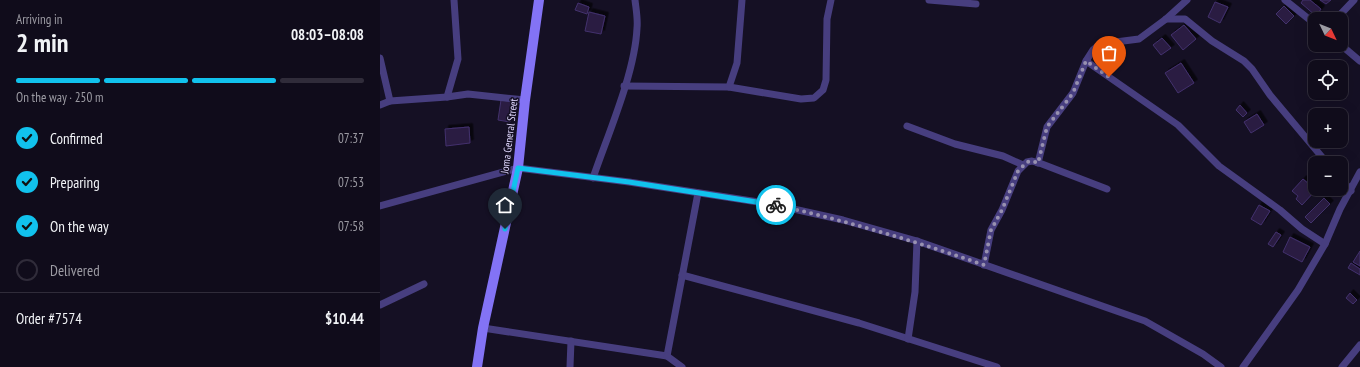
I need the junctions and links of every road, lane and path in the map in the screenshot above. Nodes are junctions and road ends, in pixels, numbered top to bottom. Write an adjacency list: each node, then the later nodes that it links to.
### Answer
1 (454, 0): 20 (street)
2 (539, 0): 21 (street, Joma General Street)
3 (635, 0): 18 (street)
4 (742, 0): 19 (street)
5 (831, 0): 19 (street)
6 (929, 0): 10 (street)
7 (1187, 0): 13 (street)
8 (1285, 0): 12 (street)
9 (1354, 0): 11 (street)
10 (976, 4)
11 (1343, 12)
12 (1308, 18)
13 (1166, 19): 16 (street); 25 (street)
14 (1348, 51): 17 (street)
15 (380, 58): 22 (street)
16 (1086, 61): 26 (street); 37 (street)
17 (1360, 61)
18 (624, 86): 19 (street); 30 (street)
19 (729, 87)
20 (447, 97): 21 (street); 22 (street)
21 (525, 100): 28 (street, Joma General Street)
22 (390, 101): 23 (street)
23 (380, 105)
24 (907, 126): 27 (street)
25 (1321, 156)
26 (1038, 163): 27 (street); 32 (street)
27 (1023, 165): 38 (street)
28 (518, 168): 30 (street); 35 (street); 42 (street, Joma General Street)
29 (1360, 172): 33 (street)
30 (593, 178): 34 (street)
31 (1348, 187): 33 (street)
32 (1106, 189)
33 (1351, 191): 37 (street)
34 (698, 194): 36 (street); 39 (street)
35 (380, 206)
36 (917, 241): 38 (street); 43 (street)
37 (1325, 244): 52 (street)
38 (984, 265): 51 (street)
39 (682, 275): 43 (street); 46 (street)
40 (424, 284): 41 (street)
41 (380, 305)
42 (483, 328): 44 (street); 48 (street, Joma General Street)
43 (908, 339): 50 (street)
44 (571, 340): 46 (street); 49 (street)
45 (1360, 345): 53 (street)
46 (667, 356): 47 (street)
47 (679, 366)
48 (477, 367)
49 (570, 367)
50 (997, 367)
51 (1221, 367)
52 (1243, 367)
53 (1342, 367)

